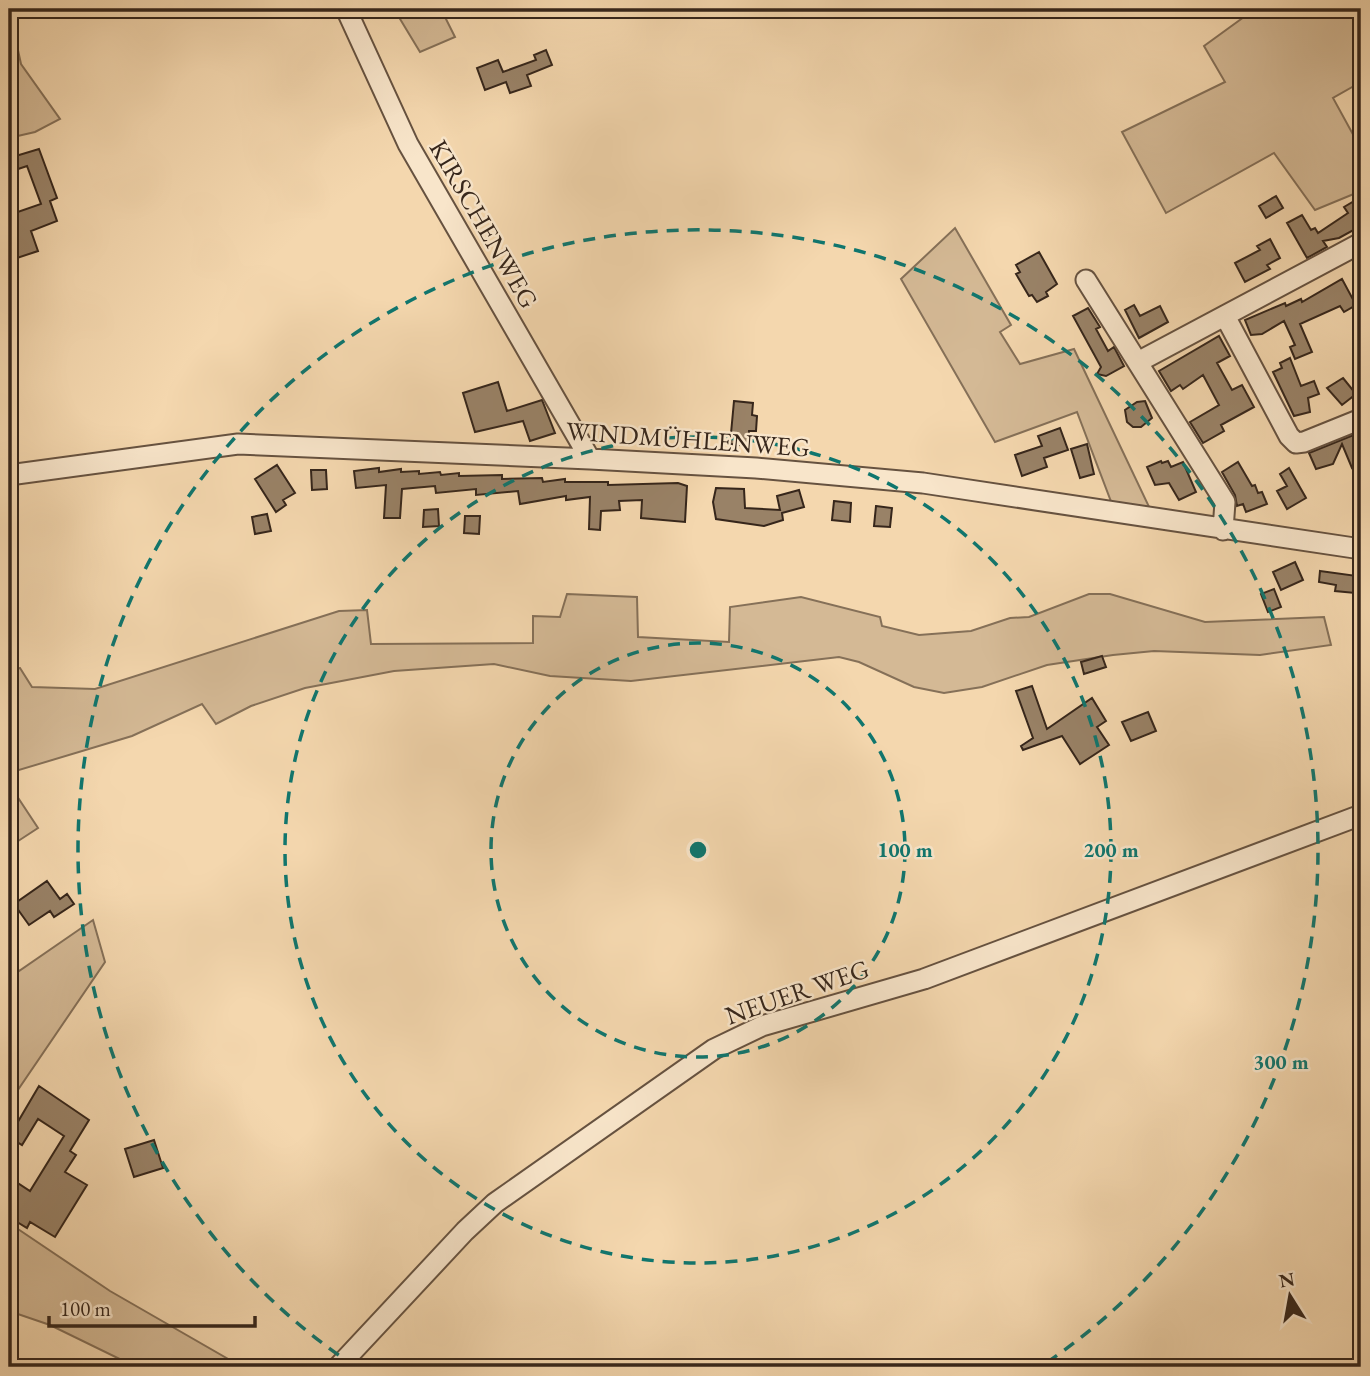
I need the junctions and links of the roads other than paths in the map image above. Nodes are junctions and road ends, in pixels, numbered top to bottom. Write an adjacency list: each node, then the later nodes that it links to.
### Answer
1 (346, 9): 7 (street, KIRSCHENWEG)
2 (1361, 243): 4 (street)
3 (1086, 280): 5 (street)
4 (1225, 316): 5 (street); 6 (street)
5 (1138, 362): 9 (street)
6 (1361, 419)
7 (590, 459): 8 (street, WINDMÜHLENWEG); 9 (street, WINDMÜHLENWEG)
8 (9, 475)
9 (1223, 530): 10 (street, WINDMÜHLENWEG)
10 (1361, 549)
11 (1361, 815): 12 (street, NEUER WEG)
12 (338, 1367)

